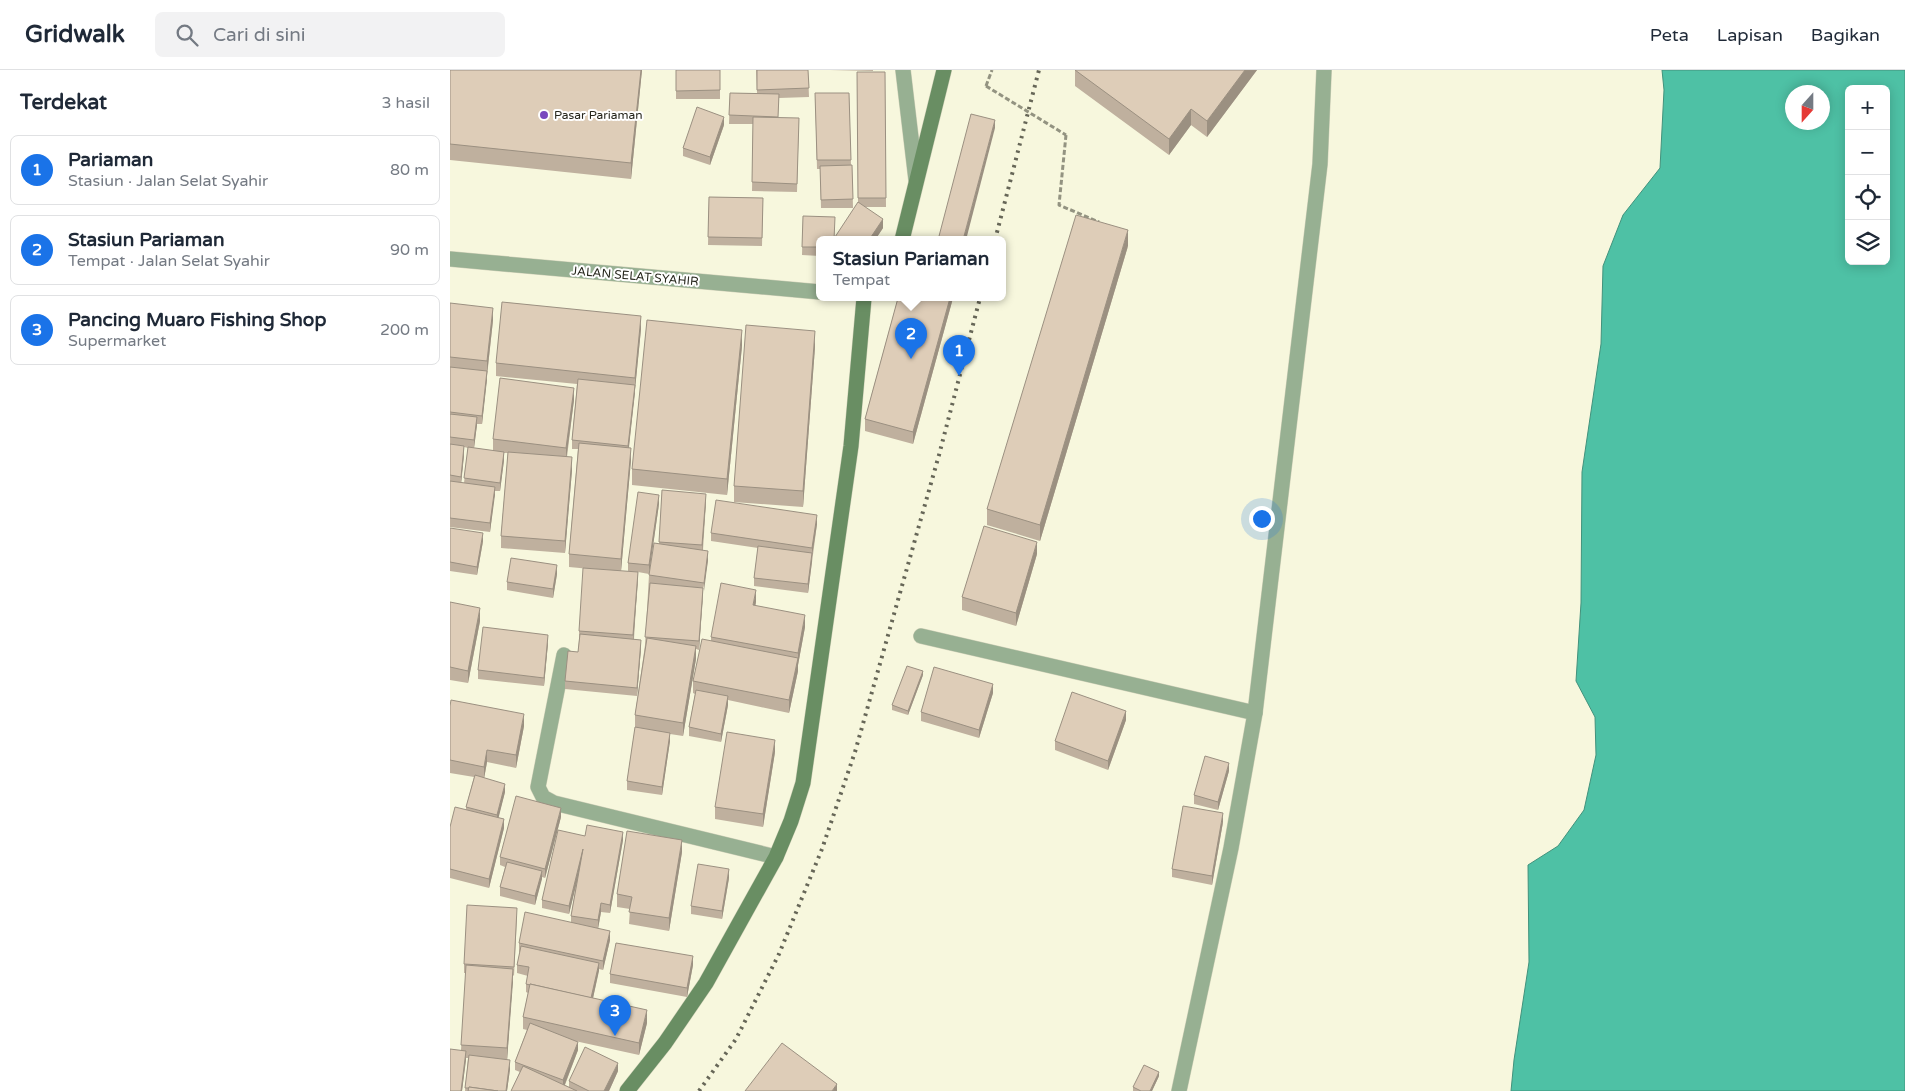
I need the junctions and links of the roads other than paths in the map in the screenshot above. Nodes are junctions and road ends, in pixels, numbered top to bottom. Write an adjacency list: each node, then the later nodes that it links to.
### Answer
1 (903, 70): 4 (street)
2 (944, 70): 4 (street)
3 (1324, 70): 11 (street)
4 (916, 180): 5 (street)
5 (903, 236)
6 (450, 259): 7 (street, JALAN SELAT SYAHIR)
7 (816, 292)
8 (864, 301): 12 (street)
9 (921, 636): 11 (street)
10 (564, 654): 12 (street)
11 (1255, 713): 14 (street)
12 (776, 858): 13 (street)
13 (627, 1091)
14 (1179, 1091)

